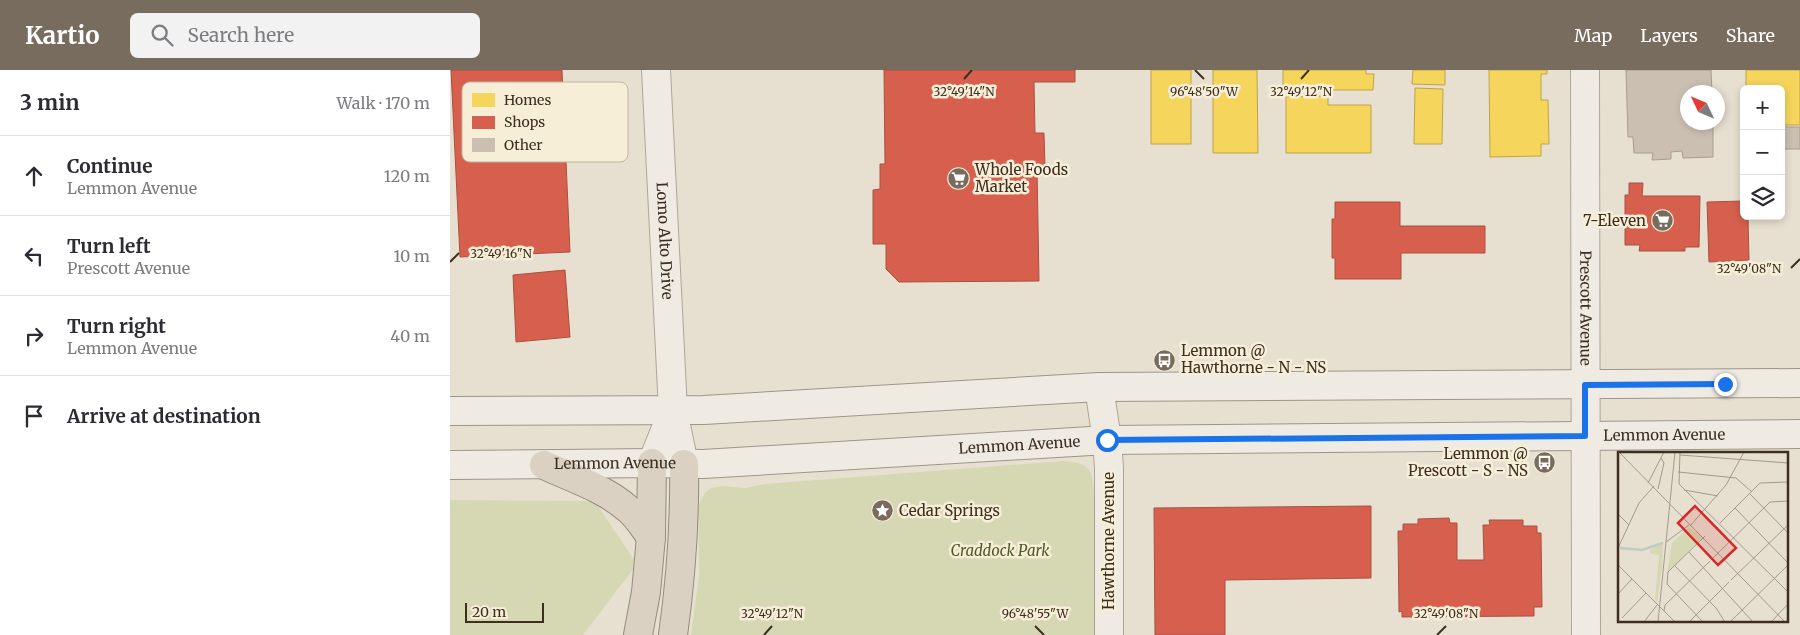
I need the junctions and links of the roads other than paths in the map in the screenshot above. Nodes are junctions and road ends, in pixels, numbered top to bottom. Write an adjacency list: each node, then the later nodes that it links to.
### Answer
1 (656, 70): 7 (main road, Lomo Alto Drive)
2 (1584, 70): 4 (main road, Prescott Avenue)
3 (1800, 384): 4 (main road)
4 (1585, 385): 5 (main road); 9 (main road, Prescott Avenue)
5 (1099, 387): 7 (main road); 10 (main road, Hawthorne Avenue)
6 (450, 411): 7 (main road)
7 (673, 411): 11 (main road, Lomo Alto Drive); 12 (main road, Lomo Alto Drive)
8 (1800, 434): 9 (main road, Lemmon Avenue)
9 (1585, 436): 10 (main road, Lemmon Avenue); 19 (main road, Prescott Avenue)
10 (1107, 440): 12 (main road, Lemmon Avenue); 18 (main road, Hawthorne Avenue)
11 (652, 463): 12 (main road, Lemmon Avenue); 14 (main road, Lemmon Avenue); 15 (highway)
12 (684, 464): 17 (highway)
13 (450, 465): 14 (main road, Lemmon Avenue)
14 (544, 465): 15 (highway)
15 (650, 537): 16 (highway)
16 (638, 635)
17 (673, 635)
18 (1109, 635)
19 (1586, 635)

